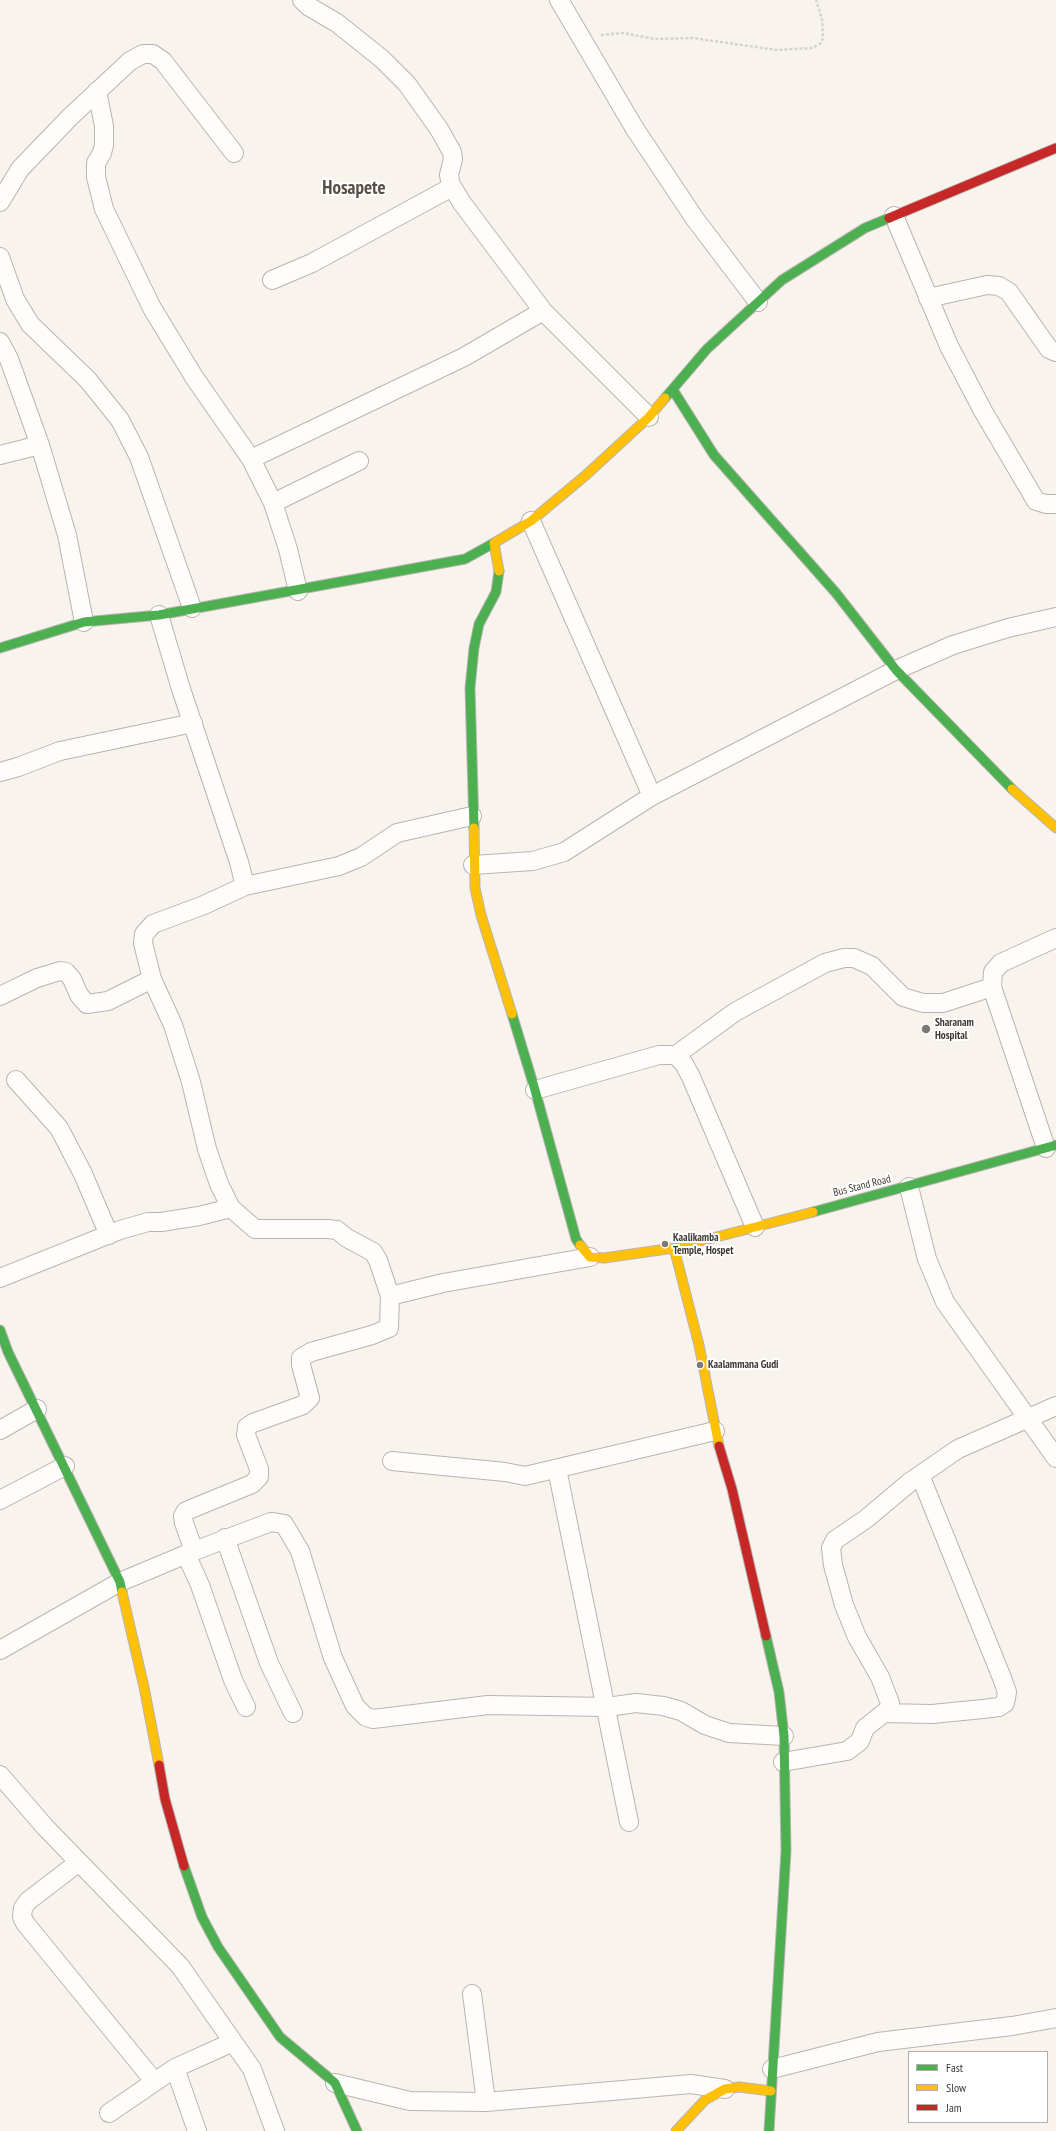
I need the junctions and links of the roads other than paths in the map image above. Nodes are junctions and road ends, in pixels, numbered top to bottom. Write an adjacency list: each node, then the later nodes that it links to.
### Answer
1 (302, 0): 6 (street)
2 (559, 0): 12 (street)
3 (98, 92): 5 (street); 7 (street); 20 (street)
4 (1056, 148): 8 (street)
5 (234, 153)
6 (452, 186): 10 (street); 13 (street)
7 (2, 190)
8 (894, 216): 11 (street); 12 (street)
9 (0, 257): 27 (street)
10 (272, 280)
11 (928, 298): 15 (street); 23 (street)
12 (758, 302): 16 (street)
13 (543, 311): 17 (street); 20 (street)
14 (0, 342): 18 (street)
15 (1056, 352)
16 (673, 390): 17 (street); 32 (street)
17 (649, 417): 24 (street)
18 (40, 445): 19 (street); 30 (street)
19 (0, 456)
20 (251, 459): 22 (street)
21 (359, 461): 22 (street)
22 (273, 503): 26 (street)
23 (1056, 504)
24 (531, 521): 25 (street); 35 (street)
25 (494, 543): 26 (street); 36 (street)
26 (298, 590): 27 (street)
27 (192, 608): 28 (street)
28 (159, 615): 30 (street); 33 (street)
29 (1056, 617): 32 (street)
30 (84, 622): 31 (street)
31 (0, 648)
32 (896, 670): 35 (street); 37 (street)
33 (193, 722): 34 (street); 39 (street)
34 (0, 772)
35 (652, 796): 38 (street)
36 (472, 816): 38 (street); 39 (street)
37 (1056, 828)
38 (473, 865): 46 (street)
39 (245, 886): 41 (street)
40 (1056, 938): 42 (street)
41 (152, 979): 43 (street); 49 (street)
42 (992, 987): 44 (street); 47 (street)
43 (0, 996)
44 (676, 1055): 46 (street); 50 (street)
45 (16, 1080): 51 (street)
46 (535, 1090): 53 (street)
47 (1051, 1147): 48 (street, Bus Stand Road)
48 (909, 1187): 50 (street, Bus Stand Road); 59 (street)
49 (230, 1208): 51 (street); 55 (street)
50 (755, 1226): 52 (street, Bus Stand Road)
51 (109, 1235): 54 (street)
52 (674, 1248): 53 (street, Bus Stand Road); 61 (street)
53 (590, 1257): 55 (street)
54 (0, 1278)
55 (390, 1296): 69 (street)
56 (0, 1330): 58 (street)
57 (1056, 1406): 59 (street)
58 (37, 1409): 60 (street); 64 (street)
59 (1029, 1418): 62 (street); 66 (street)
60 (0, 1430)
61 (715, 1431): 65 (street); 76 (street)
62 (1056, 1458)
63 (392, 1461): 65 (street)
64 (65, 1466): 67 (street); 70 (street)
65 (557, 1469): 73 (street)
66 (920, 1475): 75 (street); 75 (street)
67 (0, 1500)
68 (225, 1538): 69 (street); 73 (street); 74 (street)
69 (190, 1553): 70 (street); 72 (street)
70 (120, 1582): 71 (street); 87 (street)
71 (0, 1650)
72 (246, 1707)
73 (607, 1707): 76 (street); 79 (street)
74 (293, 1713)
75 (884, 1713): 77 (street)
76 (784, 1736): 77 (street)
77 (783, 1762): 85 (street)
78 (0, 1775): 80 (street)
79 (629, 1822)
80 (79, 1862): 83 (street); 86 (street)
81 (472, 1994): 90 (street)
82 (1056, 2018): 85 (street)
83 (233, 2042): 84 (street); 93 (street)
84 (175, 2068): 86 (street); 92 (street)
85 (772, 2069): 89 (street)
86 (154, 2081): 91 (street)
87 (335, 2083): 90 (street); 94 (street)
88 (725, 2090): 89 (street); 90 (street); 95 (street)
89 (771, 2091): 96 (street)
90 (486, 2102)
91 (109, 2113)
92 (197, 2131)
93 (275, 2131)
94 (357, 2131)
95 (676, 2131)
96 (769, 2131)

